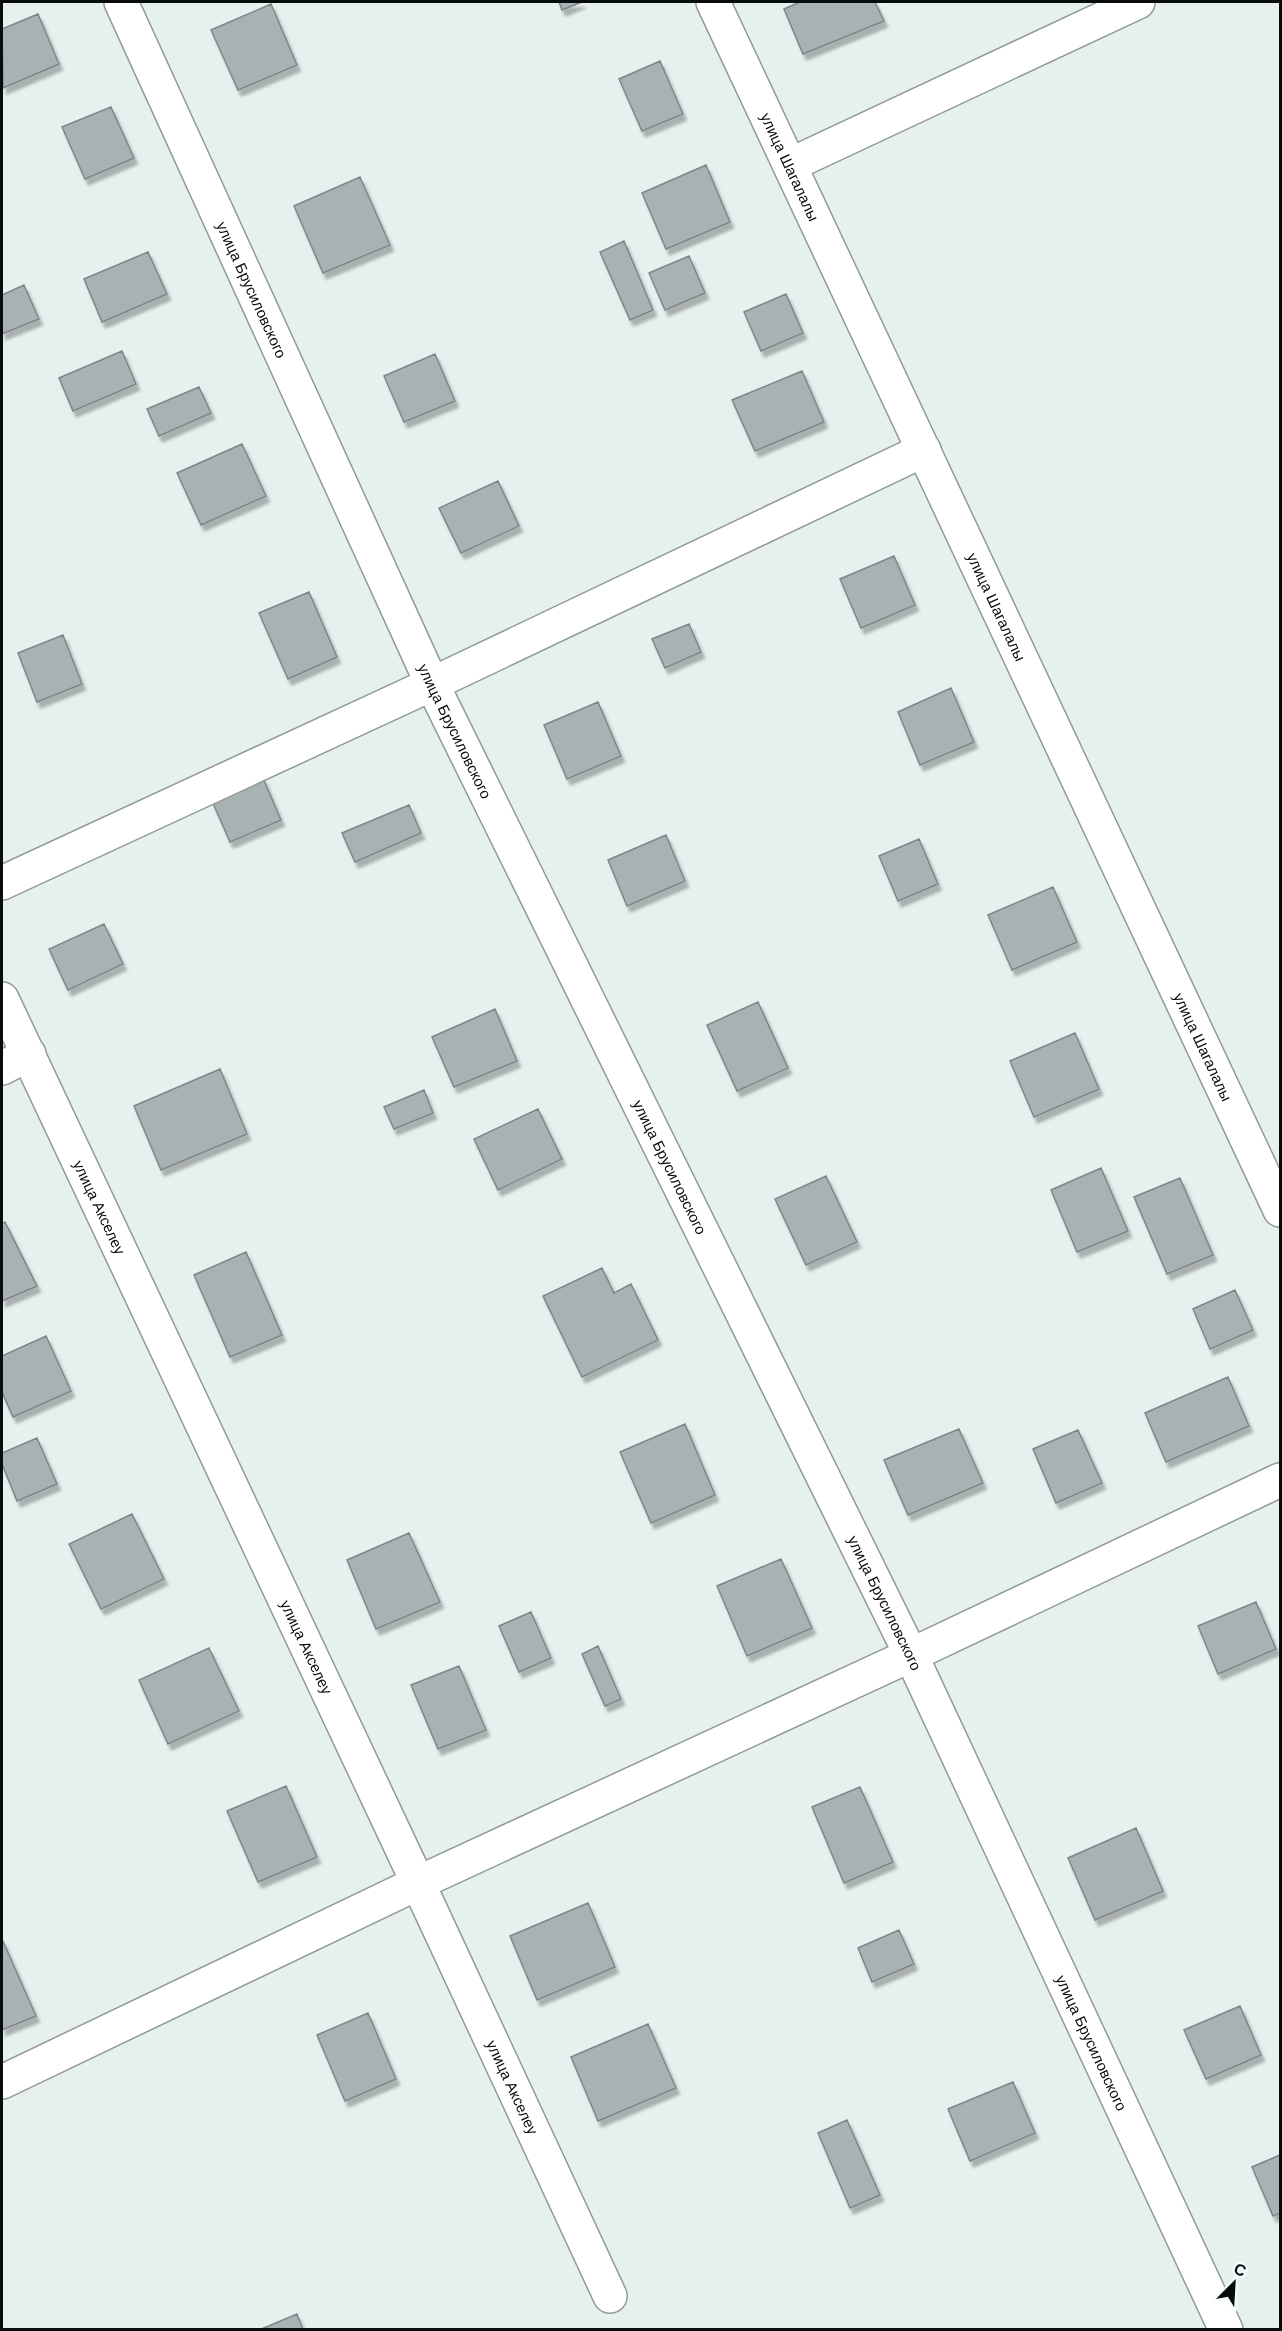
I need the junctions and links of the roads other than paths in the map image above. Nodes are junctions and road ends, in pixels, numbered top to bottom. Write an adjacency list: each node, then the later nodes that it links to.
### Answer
1 (121, 2): 6 (street, улица Брусиловского)
2 (713, 2): 4 (street, улица Шагалалы)
3 (1138, 2): 4 (street)
4 (790, 165): 5 (street, улица Шагалалы)
5 (924, 450): 6 (street); 10 (street, улица Шагалалы)
6 (432, 684): 7 (street); 12 (street, улица Брусиловского)
7 (2, 883)
8 (2, 999): 9 (street, улица Акселеу)
9 (15, 1061): 13 (street, улица Акселеу)
10 (1281, 1210)
11 (1281, 1480): 12 (street)
12 (911, 1655): 13 (street); 16 (street, улица Брусиловского)
13 (418, 1883): 14 (street); 15 (street, улица Акселеу)
14 (2, 2082)
15 (610, 2296)
16 (1226, 2330)

